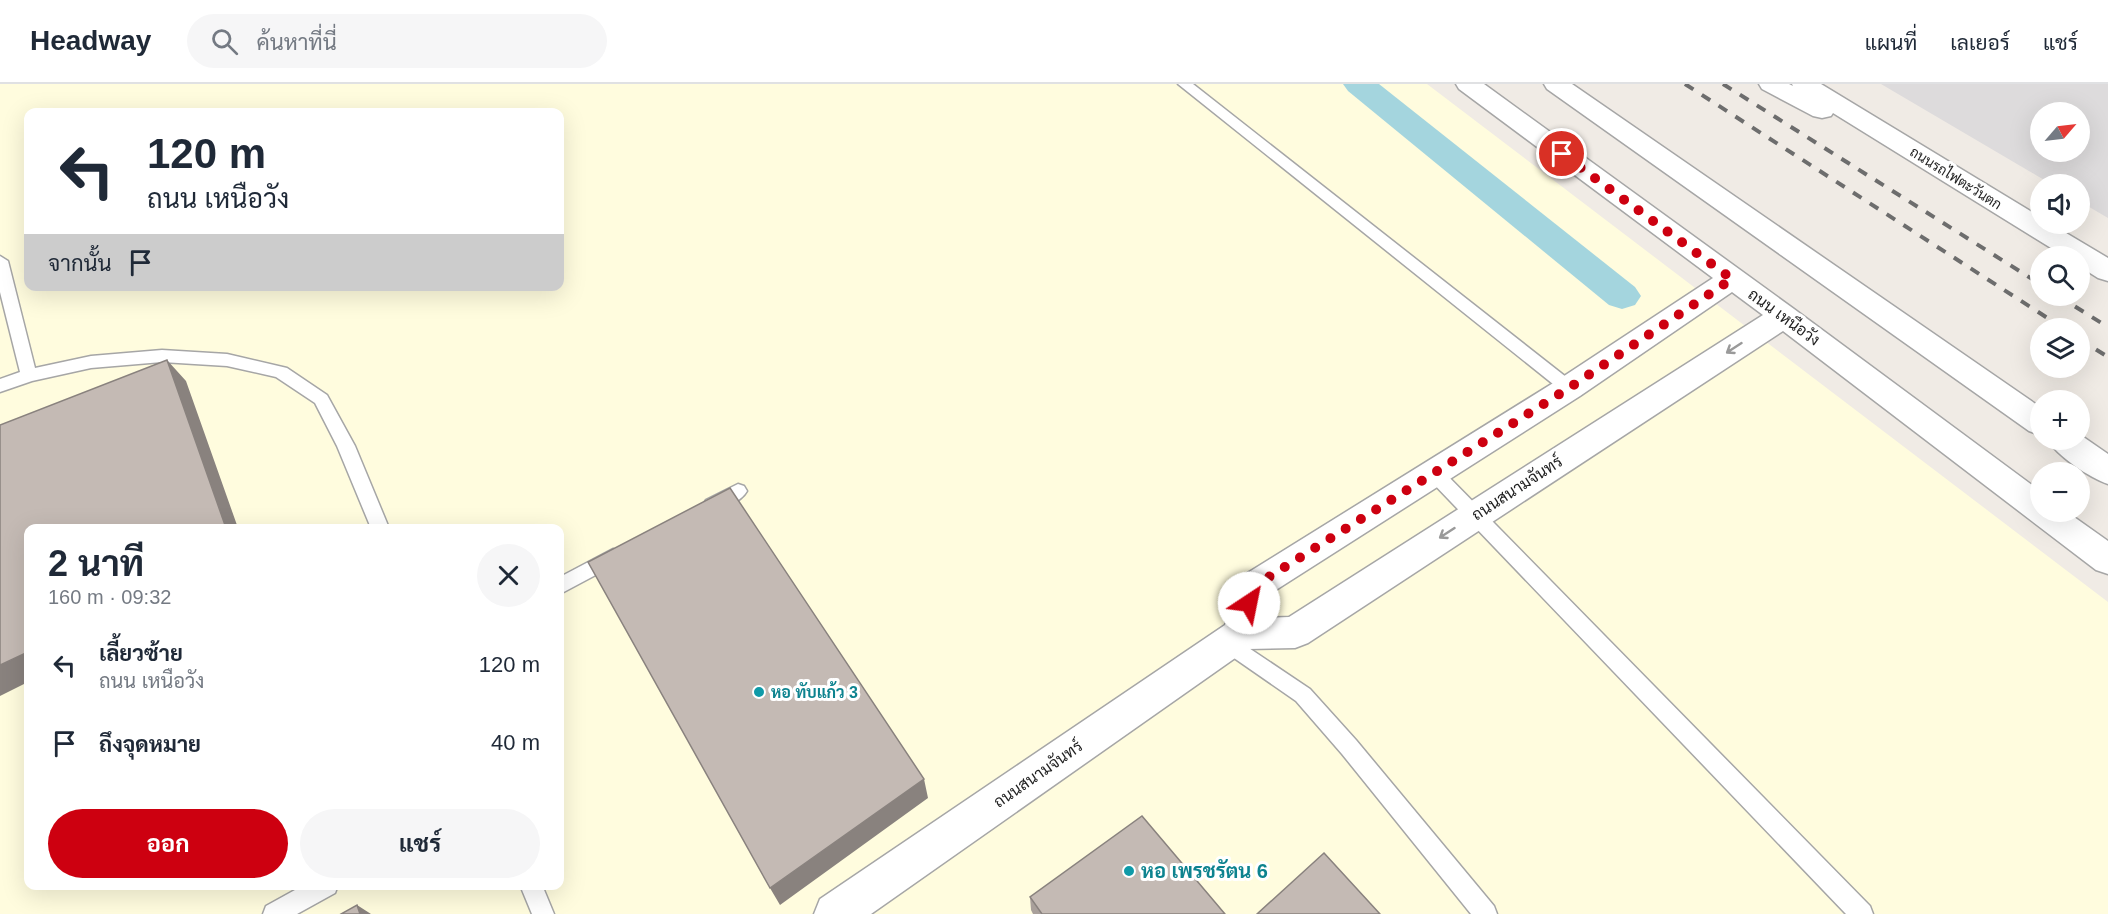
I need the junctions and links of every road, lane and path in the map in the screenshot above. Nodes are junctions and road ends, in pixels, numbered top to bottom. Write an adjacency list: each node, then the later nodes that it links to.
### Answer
1 (1185, 84): 13 (lane)
2 (1468, 84): 9 (street, ถนน เหนือวัง)
3 (1556, 84): 14 (street)
4 (1771, 84): 6 (street)
5 (1804, 84): 6 (street, ถนนรถไฟตะวันตก)
6 (1895, 140): 8 (street, ถนนรถไฟตะวันตก)
7 (0, 261): 11 (lane)
8 (2108, 271)
9 (1732, 279): 10 (street, ถนน เหนือวัง); 13 (street)
10 (1784, 316): 19 (street, ถนน เหนือวัง); 21 (street, ถนนสนามจันทร์, one-way to 21)
11 (29, 375): 12 (lane); 23 (lane)
12 (0, 386)
13 (1569, 388): 17 (street)
14 (2030, 416)
15 (2078, 450): 16 (street)
16 (2108, 471)
17 (1434, 473): 21 (lane); 27 (street)
18 (738, 491): 20 (lane)
19 (2030, 501)
20 (696, 514)
21 (1474, 516): 27 (street, ถนนสนามจันทร์, one-way to 27); 34 (lane)
22 (2058, 522): 25 (street, ถนน เหนือวัง)
23 (378, 524)
24 (633, 547): 26 (lane)
25 (2108, 560)
26 (564, 584)
27 (1235, 639): 32 (street, ถนนสนามจันทร์); 33 (lane)
28 (318, 890): 30 (lane)
29 (533, 890): 31 (lane)
30 (274, 914)
31 (543, 914)
32 (835, 914)
33 (1486, 914)
34 (1862, 914)

